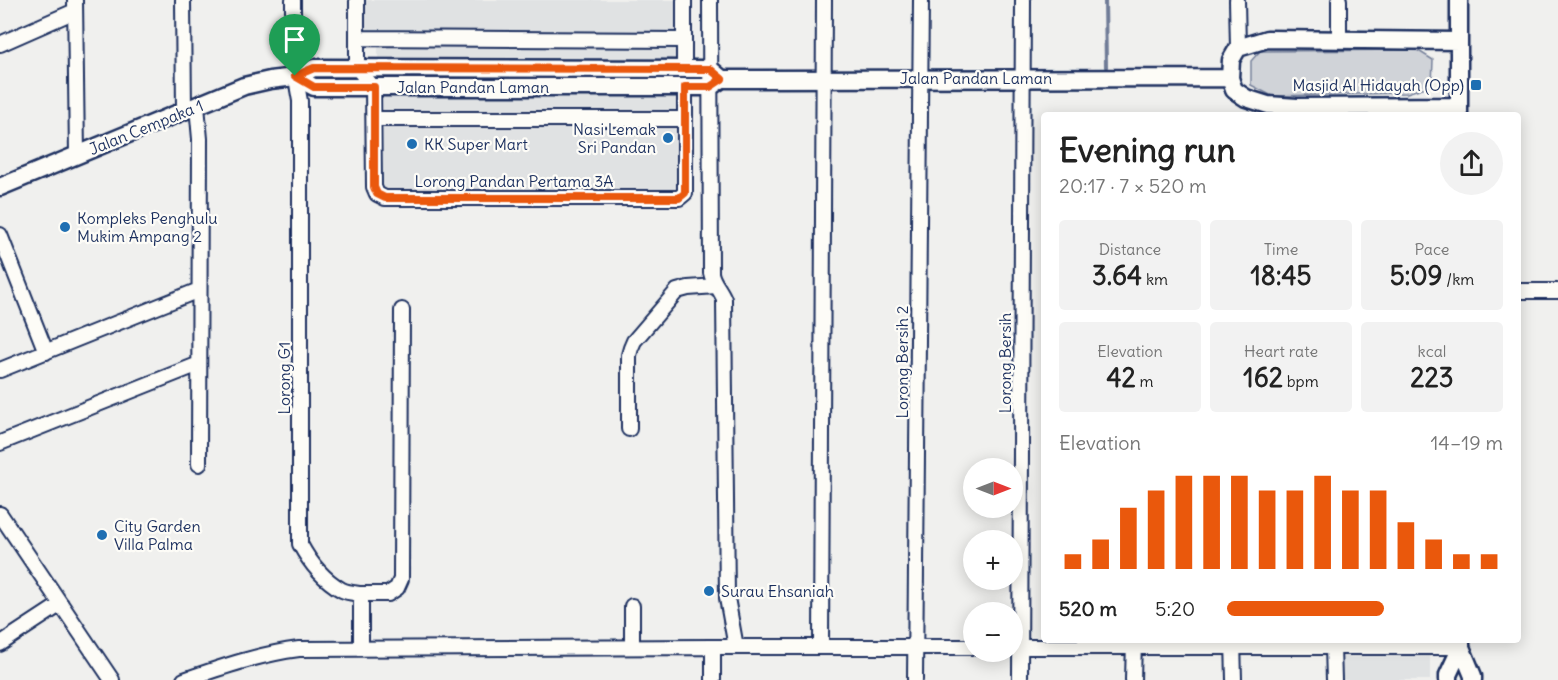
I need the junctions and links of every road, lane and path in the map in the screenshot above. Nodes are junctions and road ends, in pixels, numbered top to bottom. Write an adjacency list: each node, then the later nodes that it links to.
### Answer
1 (183, 0): 29 (street)
2 (293, 0): 21 (street, Lorong G1)
3 (357, 0): 13 (street)
4 (684, 0): 14 (street)
5 (710, 0): 22 (street)
6 (824, 0): 26 (street)
7 (921, 0): 23 (street, Lorong Bersih 2)
8 (1023, 0): 24 (street, Lorong Bersih)
9 (1238, 0): 18 (street)
10 (1339, 0): 15 (street)
11 (1459, 0): 16 (street)
12 (75, 6): 17 (street); 34 (street)
13 (357, 38): 14 (street); 19 (street)
14 (684, 40): 20 (street)
15 (1339, 40): 16 (street); 18 (street)
16 (1459, 41): 31 (street)
17 (0, 44)
18 (1238, 48): 25 (street)
19 (357, 68): 20 (street, Jalan Pandan Laman); 21 (street, Jalan Pandan Laman); 27 (street)
20 (684, 69): 22 (street, Jalan Pandan Laman)
21 (295, 76): 27 (street, Jalan Pandan Laman); 29 (street, Jalan Cempaka 1); 49 (street, Lorong G1)
22 (714, 78): 26 (street, Jalan Pandan Laman); 28 (street, Jalan Pandan Laman); 37 (street)
23 (921, 78): 24 (street, Jalan Pandan Laman); 26 (street, Jalan Pandan Laman); 62 (street, Lorong Bersih 2)
24 (1023, 78): 25 (street, Jalan Pandan Laman); 50 (street, Lorong Bersih)
25 (1230, 78): 30 (street)
26 (824, 79): 61 (street)
27 (374, 87): 28 (street, Jalan Pandan Laman); 32 (street, Lorong Pandan Pertama 3A)
28 (685, 87): 33 (street)
29 (190, 108): 34 (street, Jalan Cempaka 1); 38 (street)
30 (1297, 111): 31 (street)
31 (1459, 111)
32 (374, 118): 33 (street); 33 (street, Lorong Pandan Pertama 3A)
33 (685, 119)
34 (77, 155): 35 (street, Jalan Cempaka 1)
35 (0, 187)
36 (0, 235): 42 (street)
37 (716, 286): 45 (street); 60 (street)
38 (200, 290): 42 (street); 43 (street)
39 (1521, 291): 40 (street)
40 (1558, 291)
41 (402, 310): 49 (street)
42 (46, 352): 44 (street)
43 (199, 364): 46 (street); 47 (street)
44 (0, 370)
45 (629, 429)
46 (0, 443)
47 (199, 464)
48 (0, 514): 51 (street)
49 (361, 594): 66 (street)
50 (1017, 602)
51 (61, 604): 53 (street); 68 (street)
52 (632, 606): 58 (street)
53 (0, 644)
54 (1134, 644): 55 (street); 64 (street); 73 (street)
55 (1233, 644): 56 (street); 74 (street)
56 (1302, 644): 65 (street)
57 (1461, 644): 65 (street); 76 (street); 77 (street)
58 (632, 647): 59 (street); 66 (street)
59 (713, 647): 60 (street); 70 (street)
60 (736, 647): 61 (street)
61 (821, 647): 62 (street)
62 (916, 647): 63 (street); 71 (street, Lorong Bersih 2)
63 (963, 647)
64 (1023, 647)
65 (1333, 647): 75 (street)
66 (361, 648): 69 (street)
67 (1018, 662): 72 (street, Lorong Bersih)
68 (112, 680)
69 (184, 680)
70 (713, 680)
71 (915, 680)
72 (1020, 680)
73 (1133, 680)
74 (1234, 680)
75 (1334, 680)
76 (1448, 680)
77 (1473, 680)

